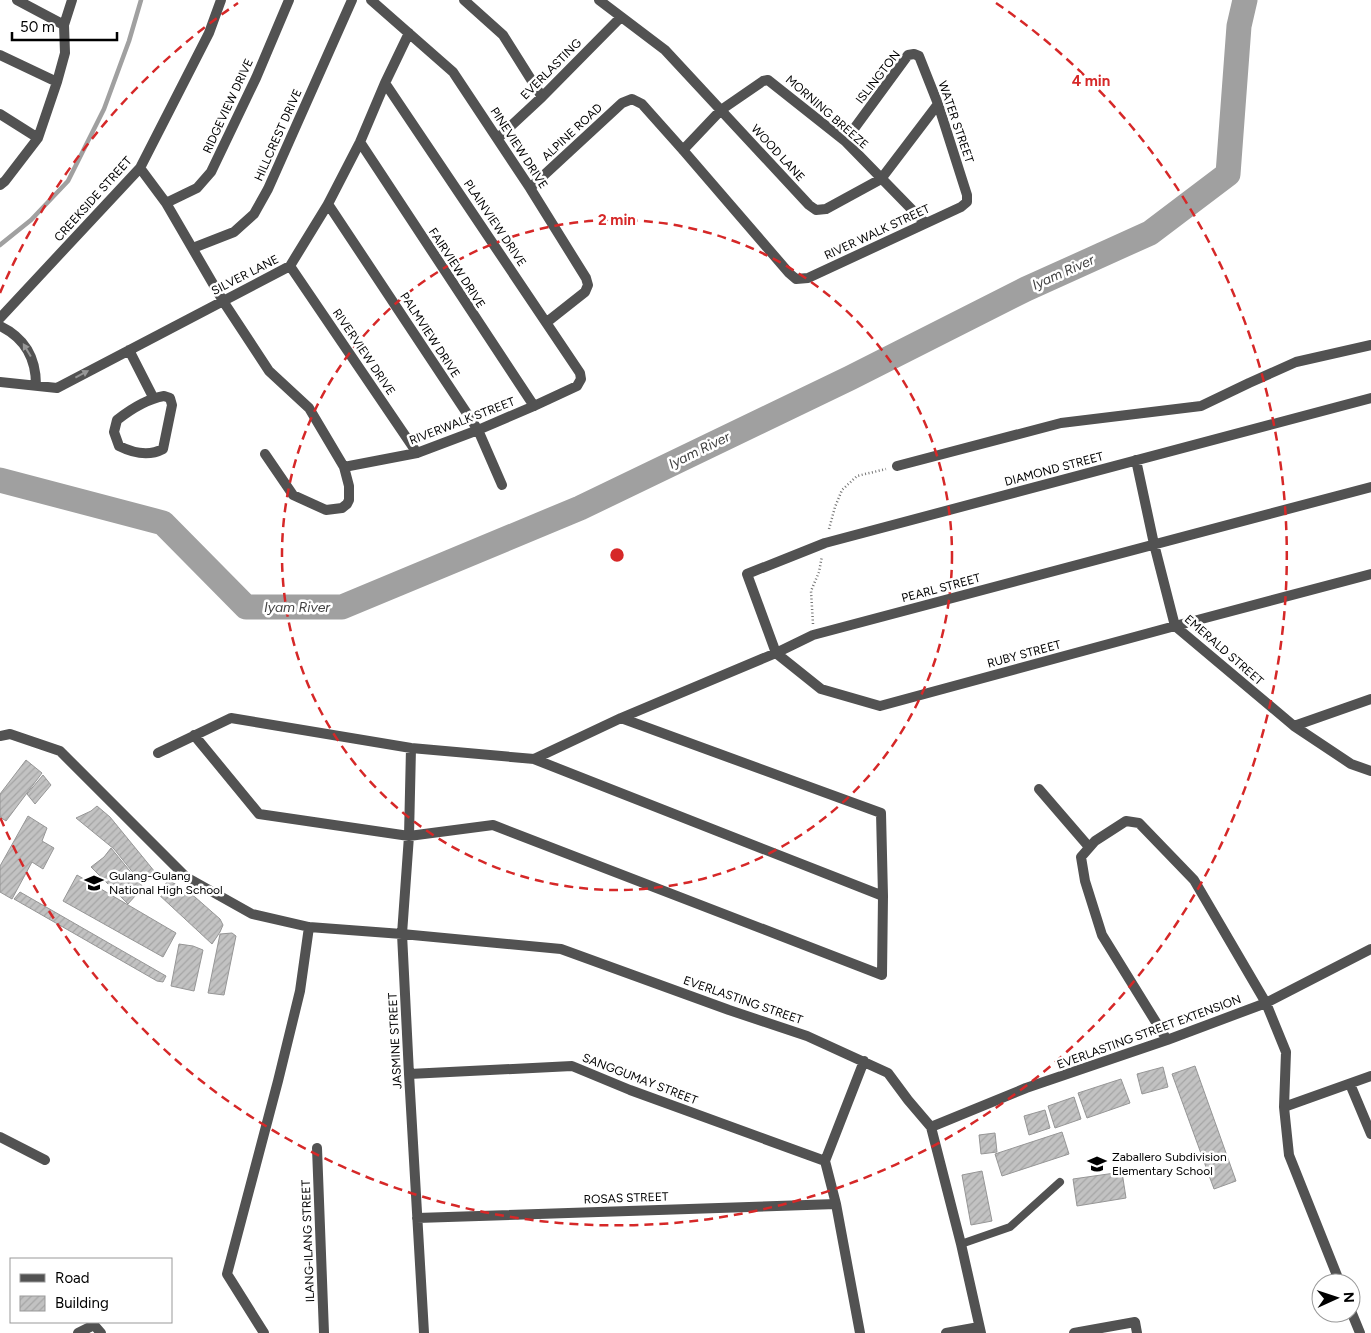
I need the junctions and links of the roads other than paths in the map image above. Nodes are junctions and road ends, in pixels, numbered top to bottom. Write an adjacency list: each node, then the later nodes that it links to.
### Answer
1 (17, 0): 10 (street)
2 (72, 0): 10 (street)
3 (221, 0): 25 (street, CREEKSIDE STREET)
4 (289, 0): 29 (street, RIDGEVIEW DRIVE)
5 (352, 0): 33 (street, HILLCREST DRIVE)
6 (371, 0): 11 (street, PINEVIEW DRIVE)
7 (464, 0): 16 (street)
8 (598, 0): 9 (street, WOOD LANE)
9 (621, 17): 16 (street, EVERLASTING); 18 (street, WOOD LANE)
10 (64, 25): 14 (street)
11 (409, 33): 15 (street, SILVER LANE); 21 (street, PINEVIEW DRIVE)
12 (914, 54): 17 (street, WATER STREET); 22 (street, ISLINGTON)
13 (0, 55): 14 (street)
14 (57, 82): 20 (street)
15 (385, 83): 23 (street, SILVER LANE); 37 (street, PLAINVIEW DRIVE)
16 (542, 97): 21 (street, EVERLASTING)
17 (938, 104): 26 (street, WOOD LANE); 30 (street, WATER STREET)
18 (721, 110): 22 (street, MORNING BREEZE); 24 (street, MORNING BREEZE); 26 (street, WOOD LANE)
19 (0, 114): 20 (street)
20 (38, 138): 27 (street)
21 (498, 138): 28 (street, PINEVIEW DRIVE)
22 (845, 141): 26 (street, MORNING BREEZE)
23 (360, 142): 31 (street, SILVER LANE); 46 (street, FAIRVIEW DRIVE)
24 (683, 150): 28 (street, ALPINE ROAD); 32 (street, RIVER WALK STREET)
25 (140, 168): 29 (street); 36 (street, CREEKSIDE STREET)
26 (881, 179): 32 (street, MORNING BREEZE)
27 (2, 182)
28 (530, 188): 37 (street, PINEVIEW DRIVE)
29 (166, 202): 33 (street)
30 (967, 202): 32 (street, RIVER WALK STREET)
31 (328, 204): 34 (street, SILVER LANE); 47 (street, PALMVIEW DRIVE)
32 (925, 223)
33 (193, 248): 35 (street)
34 (290, 266): 35 (street, SILVER LANE); 48 (street, RIVERVIEW DRIVE)
35 (222, 301): 40 (street, SILVER LANE); 52 (street)
36 (0, 318)
37 (547, 322): 41 (street, PLAINVIEW DRIVE)
38 (0, 326): 43 (street, one-way to 38)
39 (1371, 345): 51 (street)
40 (129, 350): 43 (street, SILVER LANE, one-way to 40); 44 (street)
41 (581, 379): 46 (street, RIVERWALK STREET)
42 (0, 382): 43 (street, SILVER LANE)
43 (36, 386)
44 (153, 398): 44 (street)
45 (1371, 398): 50 (street, DIAMOND STREET)
46 (534, 406): 47 (street, RIVERWALK STREET)
47 (478, 430): 48 (street, RIVERWALK STREET); 53 (street, PALMVIEW DRIVE)
48 (417, 453): 52 (street, RIVERWALK STREET)
49 (265, 454): 52 (street)
50 (1136, 460): 55 (street, EMERALD STREET); 58 (street, DIAMOND STREET)
51 (897, 466)
52 (344, 467)
53 (502, 485)
54 (1371, 487): 55 (street, PEARL STREET)
55 (1154, 544): 57 (street, EMERALD STREET); 58 (street, PEARL STREET)
56 (1371, 574): 57 (street, RUBY STREET)
57 (1175, 626): 58 (street, RUBY STREET); 61 (street, EMERALD STREET)
58 (776, 653): 60 (street, PEARL STREET)
59 (1371, 699): 61 (street)
60 (621, 718): 66 (street, PEARL STREET); 71 (street)
61 (1294, 726): 67 (street, EMERALD STREET)
62 (194, 735): 64 (street); 65 (street); 69 (street)
63 (0, 736): 72 (street, EVERLASTING STREET)
64 (412, 748): 66 (street); 69 (street, JASMINE STREET)
65 (158, 753)
66 (534, 759): 71 (street)
67 (1371, 771)
68 (1039, 789): 70 (street)
69 (409, 836): 71 (street); 73 (street, JASMINE STREET)
70 (1089, 847): 75 (street); 76 (street)
71 (883, 896)
72 (309, 927): 73 (street, EVERLASTING STREET); 96 (street)
73 (402, 934): 77 (street, EVERLASTING STREET); 78 (street, JASMINE STREET)
74 (1371, 949): 75 (street, EVERLASTING STREET EXTENSION)
75 (1266, 1003): 76 (street, EVERLASTING STREET EXTENSION); 81 (street)
76 (1167, 1040): 82 (street, EVERLASTING STREET EXTENSION)
77 (864, 1061): 82 (street, EVERLASTING STREET); 87 (street)
78 (409, 1074): 87 (street, SANGGUMAY STREET); 90 (street, JASMINE STREET)
79 (1371, 1076): 80 (street)
80 (1350, 1084): 81 (street); 83 (street)
81 (1284, 1107): 92 (street)
82 (931, 1127): 91 (street, EVERLASTING STREET)
83 (1371, 1134)
84 (0, 1136): 86 (street)
85 (317, 1148): 97 (street, ILANG-ILANG STREET)
86 (44, 1160)
87 (825, 1161): 89 (street)
88 (1060, 1182): 91 (lane)
89 (836, 1204): 90 (street, ROSAS STREET); 99 (street)
90 (417, 1218): 98 (street, JASMINE STREET)
91 (961, 1244): 93 (street, EVERLASTING STREET)
92 (1336, 1273)
93 (980, 1330): 100 (street)
94 (78, 1333): 95 (street)
95 (101, 1333)
96 (264, 1333)
97 (324, 1333)
98 (424, 1333)
99 (860, 1333)
100 (946, 1333)
101 (1074, 1333): 102 (street)
102 (1137, 1333)

